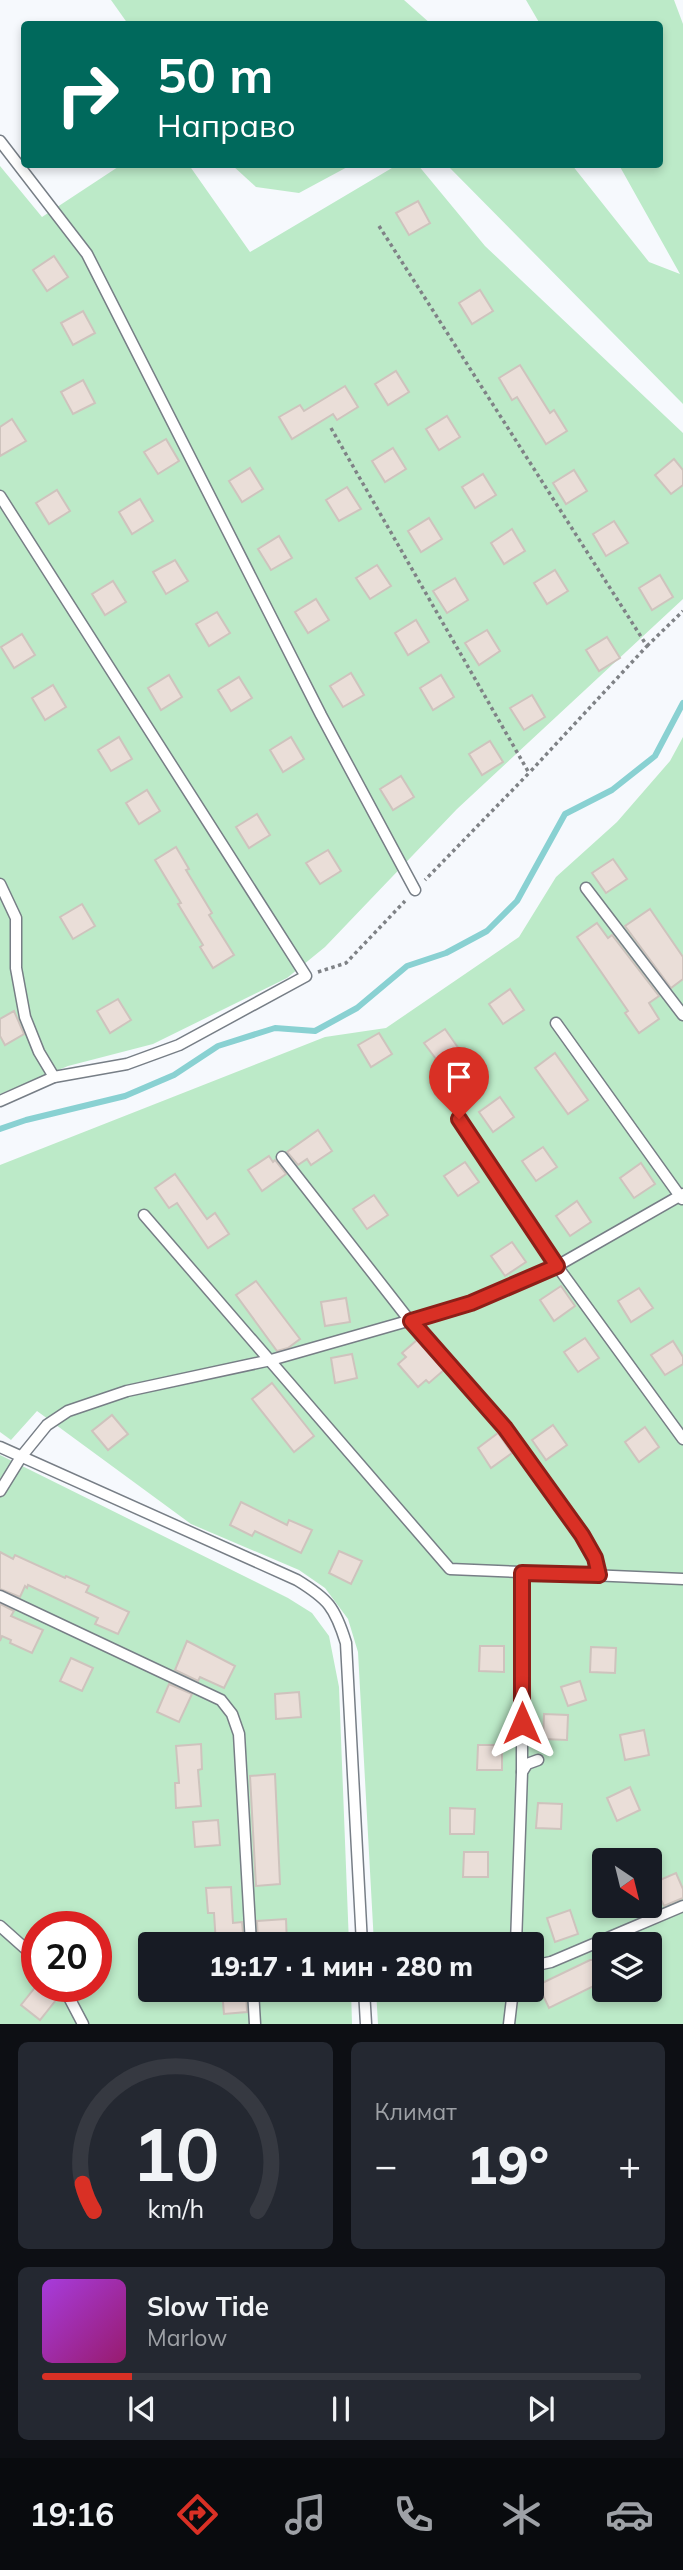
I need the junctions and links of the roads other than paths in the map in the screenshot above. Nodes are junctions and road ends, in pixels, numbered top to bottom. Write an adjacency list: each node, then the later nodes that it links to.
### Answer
1 (0, 141): 5 (lane)
2 (0, 496): 8 (lane)
3 (0, 884): 8 (lane)
4 (586, 888): 6 (lane)
5 (415, 890)
6 (683, 1016)
7 (556, 1023): 12 (lane)
8 (54, 1077): 9 (lane)
9 (0, 1101)
10 (459, 1119): 14 (lane)
11 (282, 1157): 15 (lane)
12 (682, 1197): 14 (lane)
13 (144, 1215): 16 (lane)
14 (557, 1266): 15 (lane); 17 (lane)
15 (411, 1321): 16 (lane); 22 (lane)
16 (271, 1360): 19 (lane); 21 (lane)
17 (683, 1439)
18 (0, 1447): 19 (lane)
19 (21, 1457): 20 (lane); 30 (lane)
20 (0, 1491)
21 (522, 1573): 22 (lane); 26 (lane)
22 (599, 1575): 23 (lane)
23 (683, 1579)
24 (0, 1596): 29 (lane)
25 (538, 1760): 26 (lane)
26 (522, 1772): 31 (lane)
27 (683, 1906): 33 (lane)
28 (0, 1926): 32 (lane)
29 (250, 1932)
30 (361, 1932)
31 (516, 1932)
32 (21, 1945)
33 (544, 1963)
34 (72, 2002): 38 (lane)
35 (254, 2002): 39 (lane)
36 (365, 2002): 40 (lane)
37 (512, 2002): 41 (lane)
38 (83, 2024)
39 (255, 2024)
40 (366, 2024)
41 (509, 2024)

